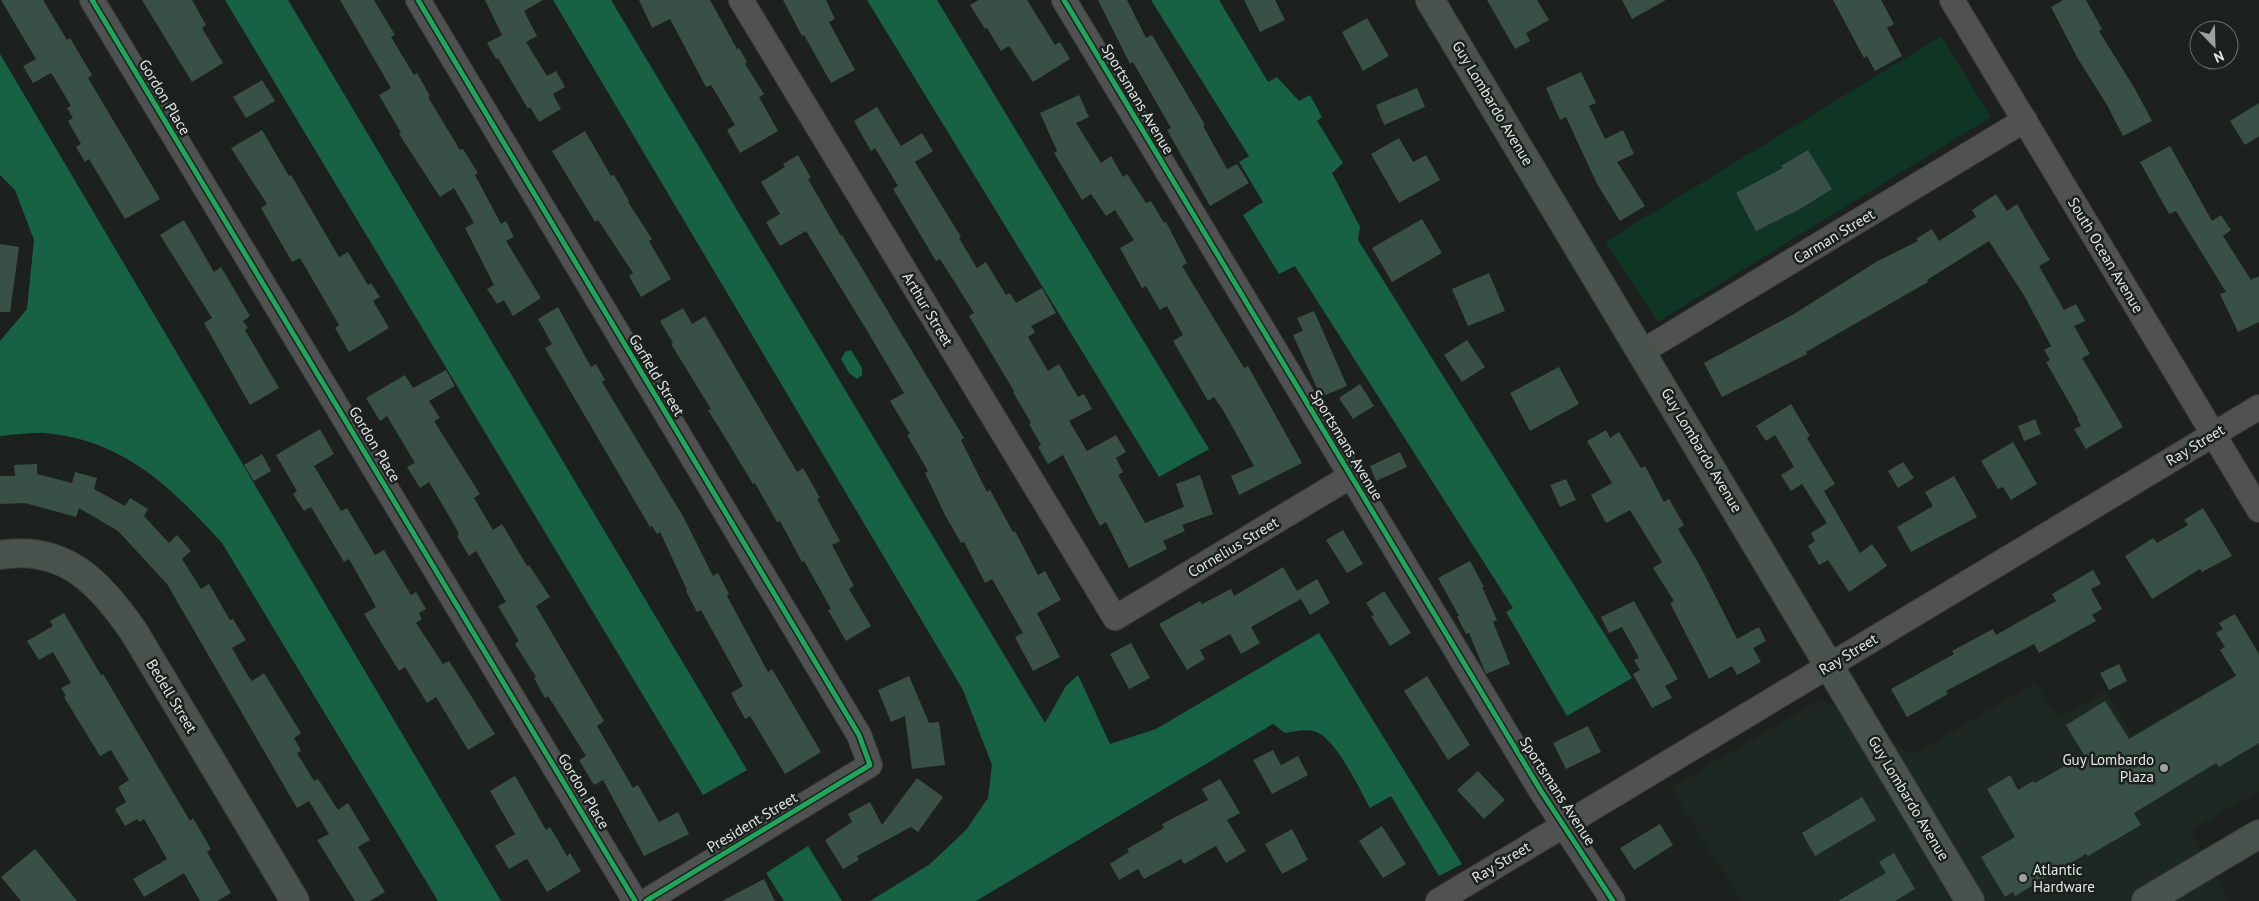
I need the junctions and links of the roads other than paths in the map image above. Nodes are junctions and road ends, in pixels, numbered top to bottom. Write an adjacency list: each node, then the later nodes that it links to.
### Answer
1 (92, 0): 20 (street, Gordon Place)
2 (418, 0): 16 (street, Garfield Street)
3 (741, 0): 14 (street, Arthur Street)
4 (1064, 0): 11 (street, Sportsmans Avenue)
5 (1430, 0): 8 (street, Guy Lombardo Avenue)
6 (1952, 0): 7 (street, South Ocean Avenue)
7 (2025, 120): 8 (street, Carman Street); 10 (street, South Ocean Avenue)
8 (1642, 351): 15 (street, Guy Lombardo Avenue)
9 (2259, 407): 10 (street, Ray Street)
10 (2214, 434): 12 (street, South Ocean Avenue); 15 (street, Ray Street)
11 (1351, 476): 14 (street, Cornelius Street); 17 (street, Sportsmans Avenue)
12 (2259, 510)
13 (0, 554): 19 (street, Bedell Street)
14 (1115, 618)
15 (1830, 664): 17 (street, Ray Street); 24 (street, Guy Lombardo Avenue)
16 (870, 765): 21 (street, President Street)
17 (1564, 824): 22 (street, Ray Street); 23 (street, Sportsmans Avenue)
18 (2259, 834): 25 (street)
19 (295, 901)
20 (635, 901)
21 (646, 901)
22 (1438, 901)
23 (1613, 901)
24 (1970, 901)
25 (2146, 901)

